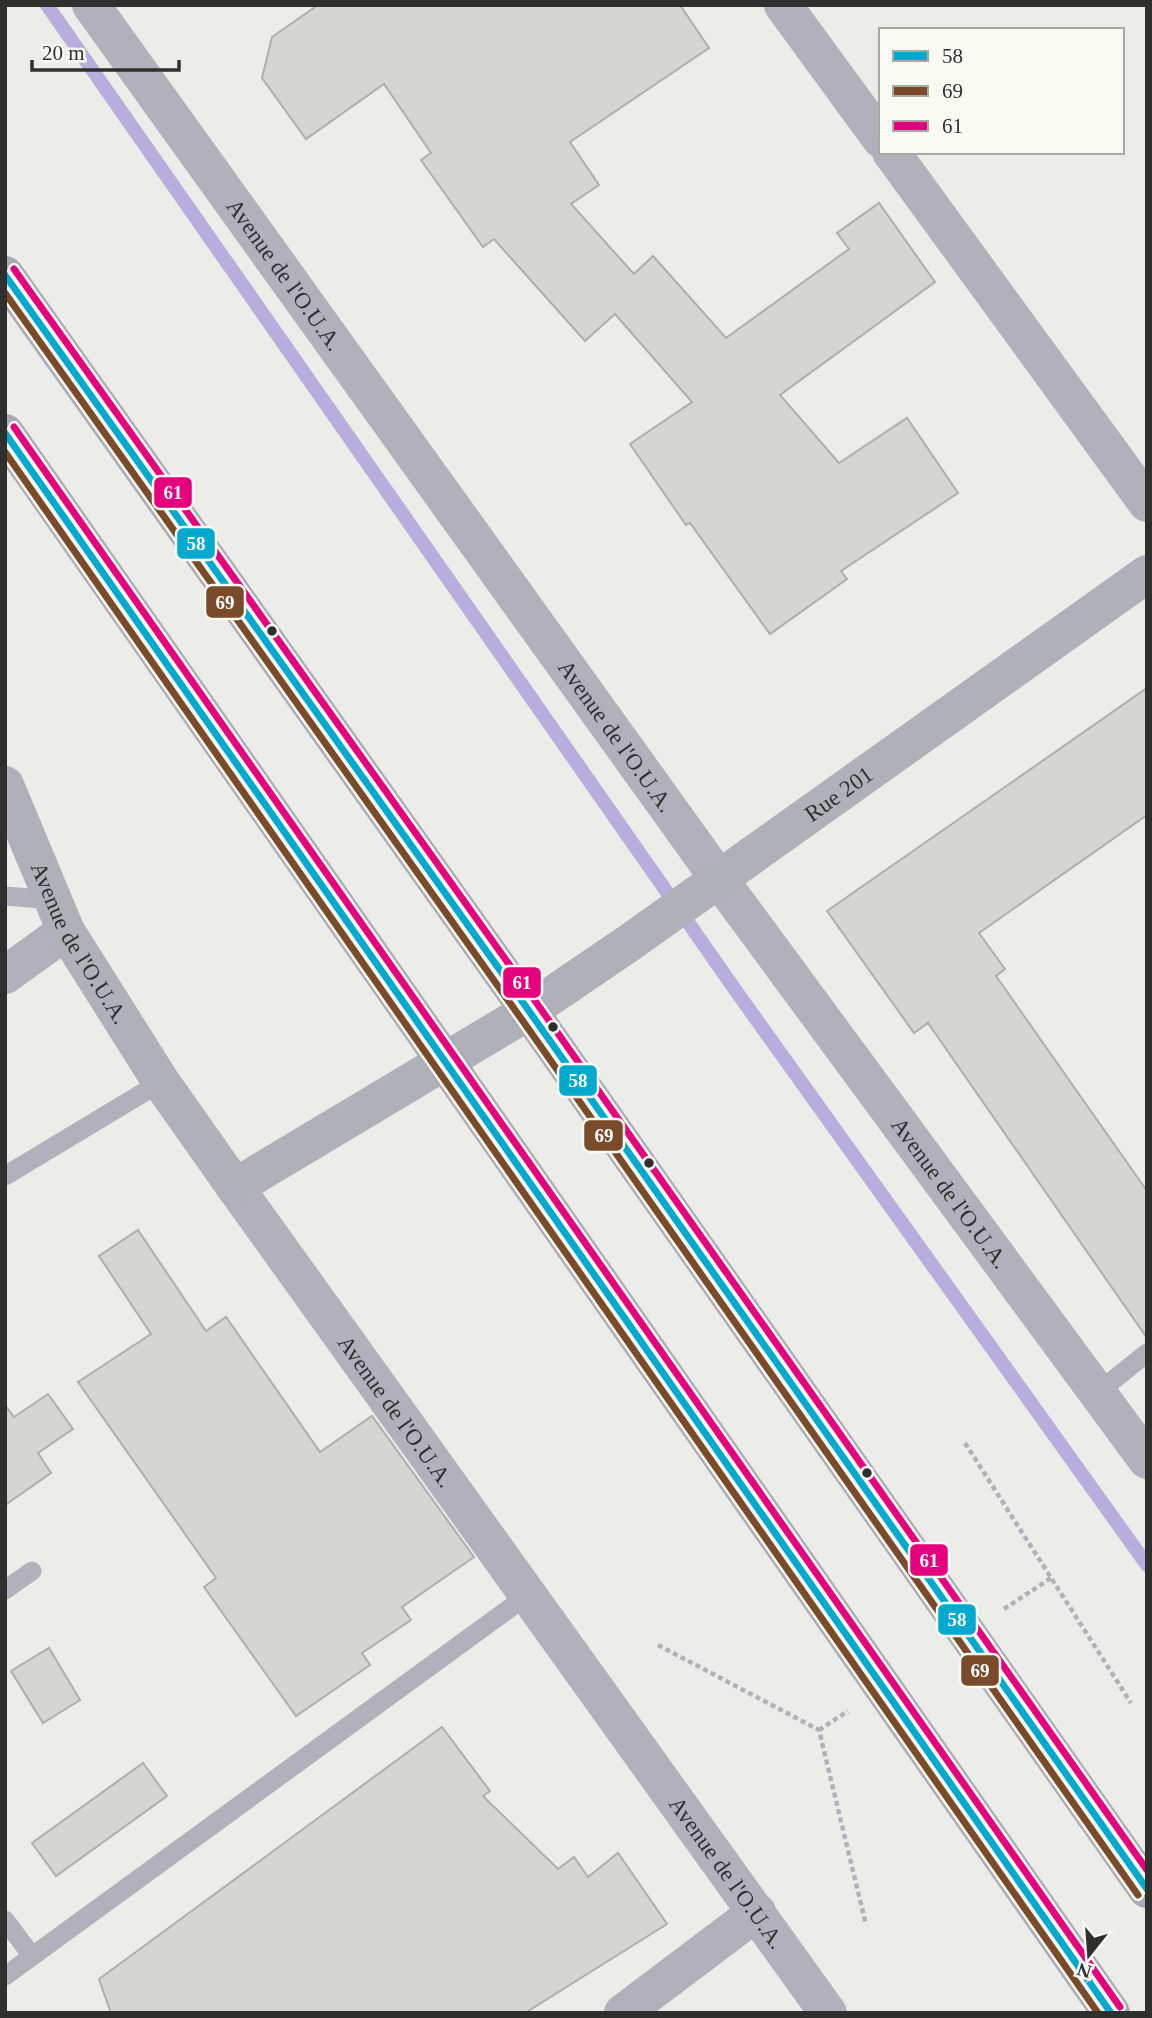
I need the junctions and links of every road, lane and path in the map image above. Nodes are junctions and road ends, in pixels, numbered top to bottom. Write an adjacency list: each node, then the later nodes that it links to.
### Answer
1 (91, 5): 10 (street, Avenue de l'O.U.A.)
2 (783, 5): 3 (street)
3 (879, 136)
4 (892, 154): 7 (street)
5 (5, 275): 14 (highway)
6 (5, 433): 15 (highway)
7 (1147, 503)
8 (1147, 574): 10 (main road, Rue 201)
9 (5, 786): 12 (main road, Avenue de l'O.U.A.)
10 (719, 879): 14 (main road, Rue 201); 20 (street, Avenue de l'O.U.A.)
11 (5, 896): 12 (lane)
12 (59, 916): 13 (street); 16 (main road, Avenue de l'O.U.A.)
13 (5, 975)
14 (529, 1011): 15 (main road, Rue 201); 28 (highway)
15 (445, 1061): 18 (main road, Rue 201); 36 (highway)
16 (161, 1082): 17 (lane); 18 (main road, Avenue de l'O.U.A.)
17 (5, 1176)
18 (235, 1187): 25 (street, Avenue de l'O.U.A.)
19 (1147, 1353): 20 (lane)
20 (1097, 1393): 22 (street, Avenue de l'O.U.A.)
21 (965, 1443): 27 (path)
22 (1147, 1460)
23 (32, 1572): 24 (lane)
24 (5, 1590)
25 (528, 1595): 29 (street, Avenue de l'O.U.A.); 32 (lane)
26 (658, 1645): 31 (path)
27 (1131, 1703)
28 (1147, 1889)
29 (757, 1912): 34 (street); 35 (street, Avenue de l'O.U.A.)
30 (5, 1920): 32 (lane)
31 (866, 1925)
32 (32, 1956): 33 (lane)
33 (5, 1976)
34 (623, 2013)
35 (828, 2013)
36 (1111, 2013)

